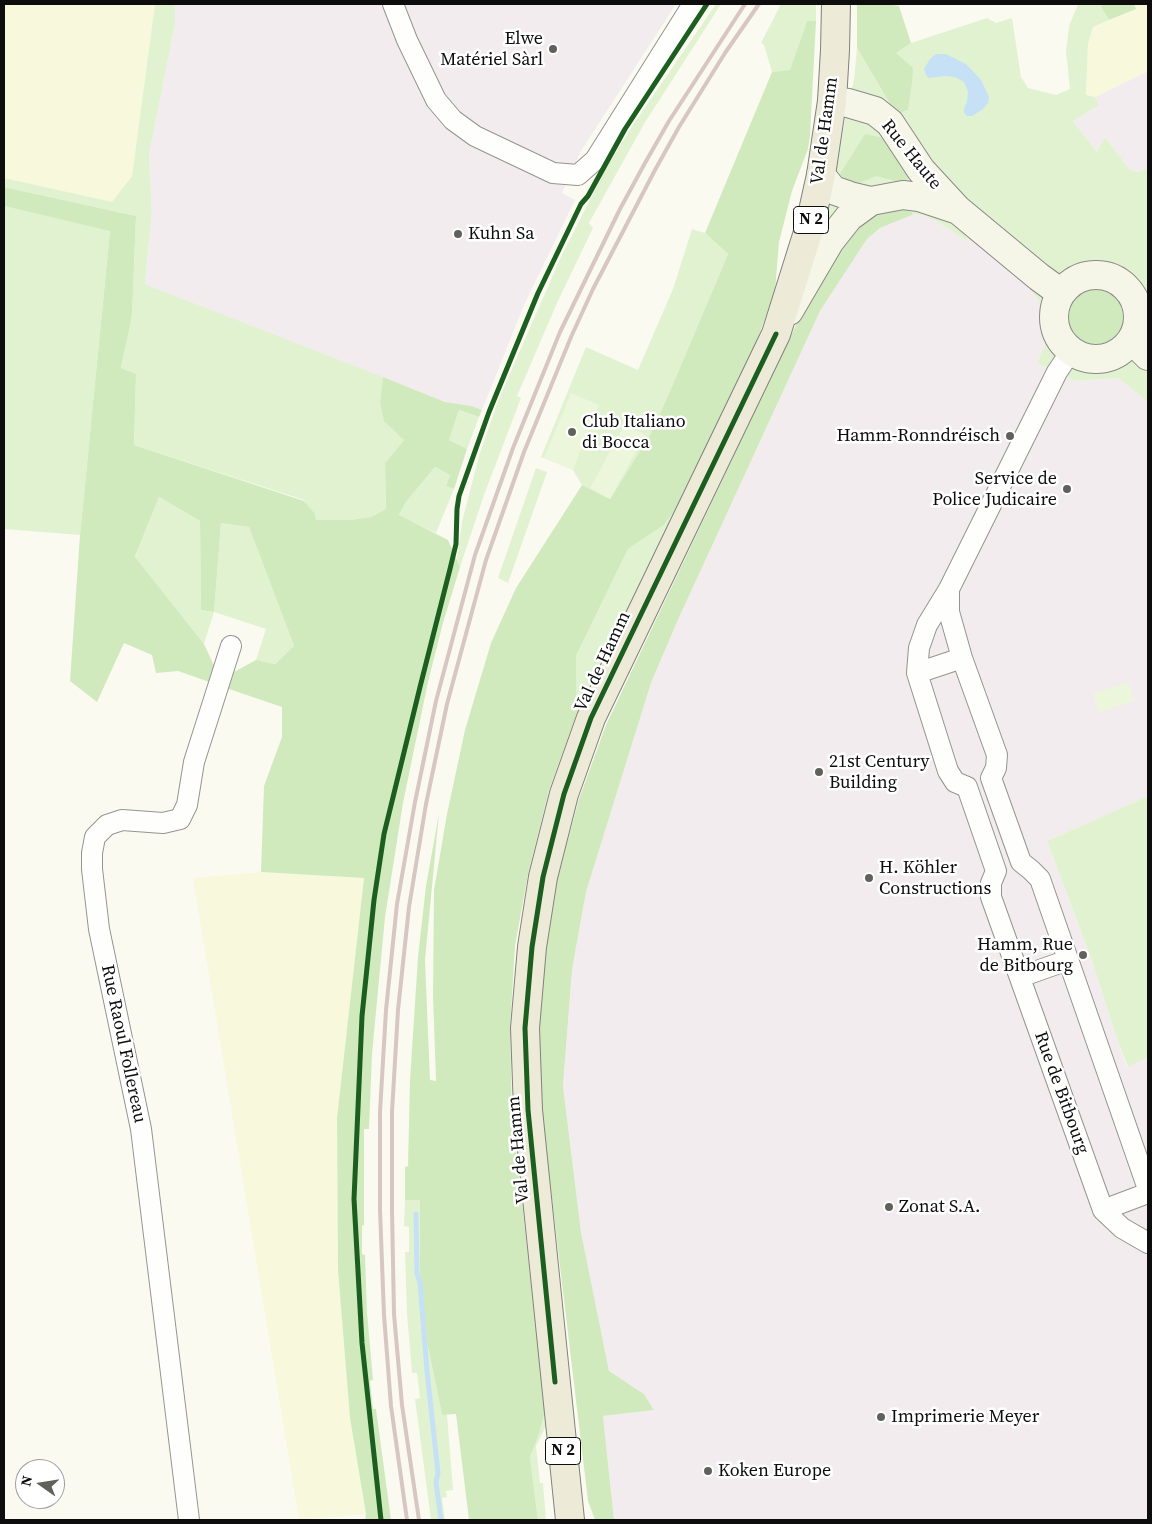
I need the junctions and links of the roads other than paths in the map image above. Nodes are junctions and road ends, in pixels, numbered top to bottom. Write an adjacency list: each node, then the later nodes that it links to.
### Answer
1 (393, 4): 2 (street)
2 (693, 4)
3 (836, 4): 4 (main road, Val de Hamm / N 2)
4 (832, 101): 5 (main road, Val de Hamm / N 2); 7 (main road, Rue Haute)
5 (821, 176): 6 (main road, Rue Haute); 9 (main road, Val de Hamm / N 2)
6 (870, 200): 7 (main road, Rue Haute); 9 (main road)
7 (957, 209): 8 (main road, Rue Haute)
8 (1061, 293): 10 (main road); 11 (main road)
9 (776, 334): 29 (main road, Val de Hamm / N 2)
10 (1140, 348): 11 (main road)
11 (1071, 351): 12 (street)
12 (949, 589): 14 (street); 15 (street)
13 (231, 646): 28 (street, Rue Raoul Follereau)
14 (962, 658): 15 (street); 16 (street)
15 (917, 673): 17 (street)
16 (991, 778): 17 (street); 18 (street)
17 (967, 787): 19 (street)
18 (1006, 821): 19 (street); 20 (street)
19 (982, 830): 21 (street)
20 (1021, 862): 21 (street); 22 (street)
21 (996, 871): 23 (street, Rue de Bitbourg)
22 (1068, 960): 23 (street); 24 (street)
23 (1020, 976): 26 (street, Rue de Bitbourg)
24 (1148, 1189)
25 (1148, 1193): 26 (street)
26 (1103, 1210): 27 (street, Rue de Bitbourg)
27 (1148, 1244)
28 (189, 1520)
29 (570, 1520)

